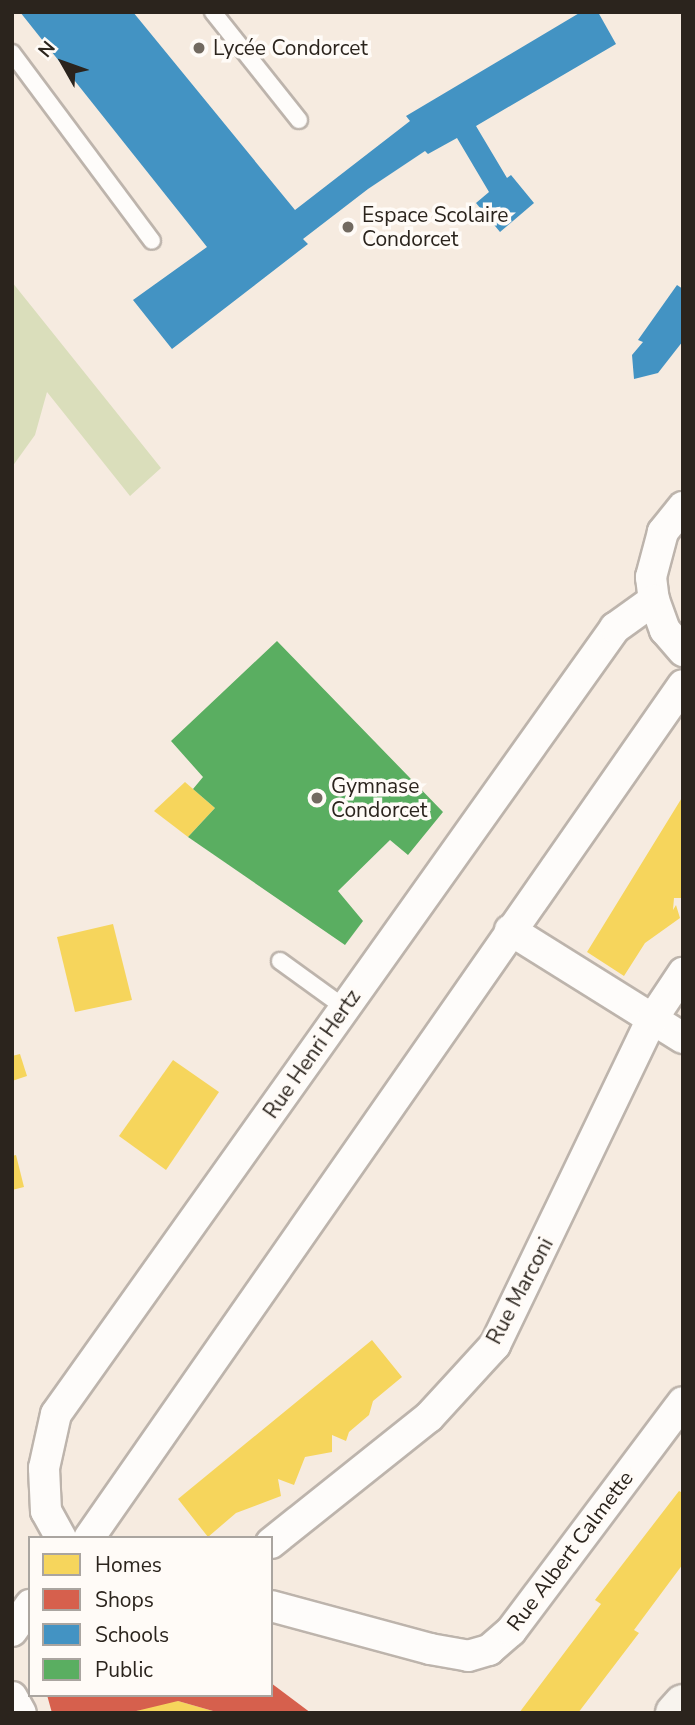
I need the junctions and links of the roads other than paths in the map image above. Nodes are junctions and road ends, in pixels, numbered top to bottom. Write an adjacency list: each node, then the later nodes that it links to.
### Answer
1 (213, 12): 3 (lane)
2 (12, 52): 4 (lane)
3 (299, 120)
4 (152, 241)
5 (683, 507): 6 (street)
6 (654, 600): 7 (street); 12 (street, Rue Henri Hertz)
7 (683, 651)
8 (683, 685): 9 (street)
9 (510, 930): 13 (street); 17 (street)
10 (280, 961): 12 (lane)
11 (683, 973): 13 (street, Rue Marconi)
12 (345, 1008): 16 (street, Rue Henri Hertz)
13 (651, 1021): 14 (street); 18 (street, Rue Marconi)
14 (683, 1038)
15 (683, 1402): 19 (street, Rue Albert Calmette)
16 (60, 1536)
17 (90, 1536)
18 (273, 1541)
19 (273, 1607)
20 (28, 1608): 21 (street)
21 (12, 1631)
22 (12, 1697): 24 (street)
23 (683, 1703): 25 (main road)
24 (22, 1713)
25 (676, 1713)

